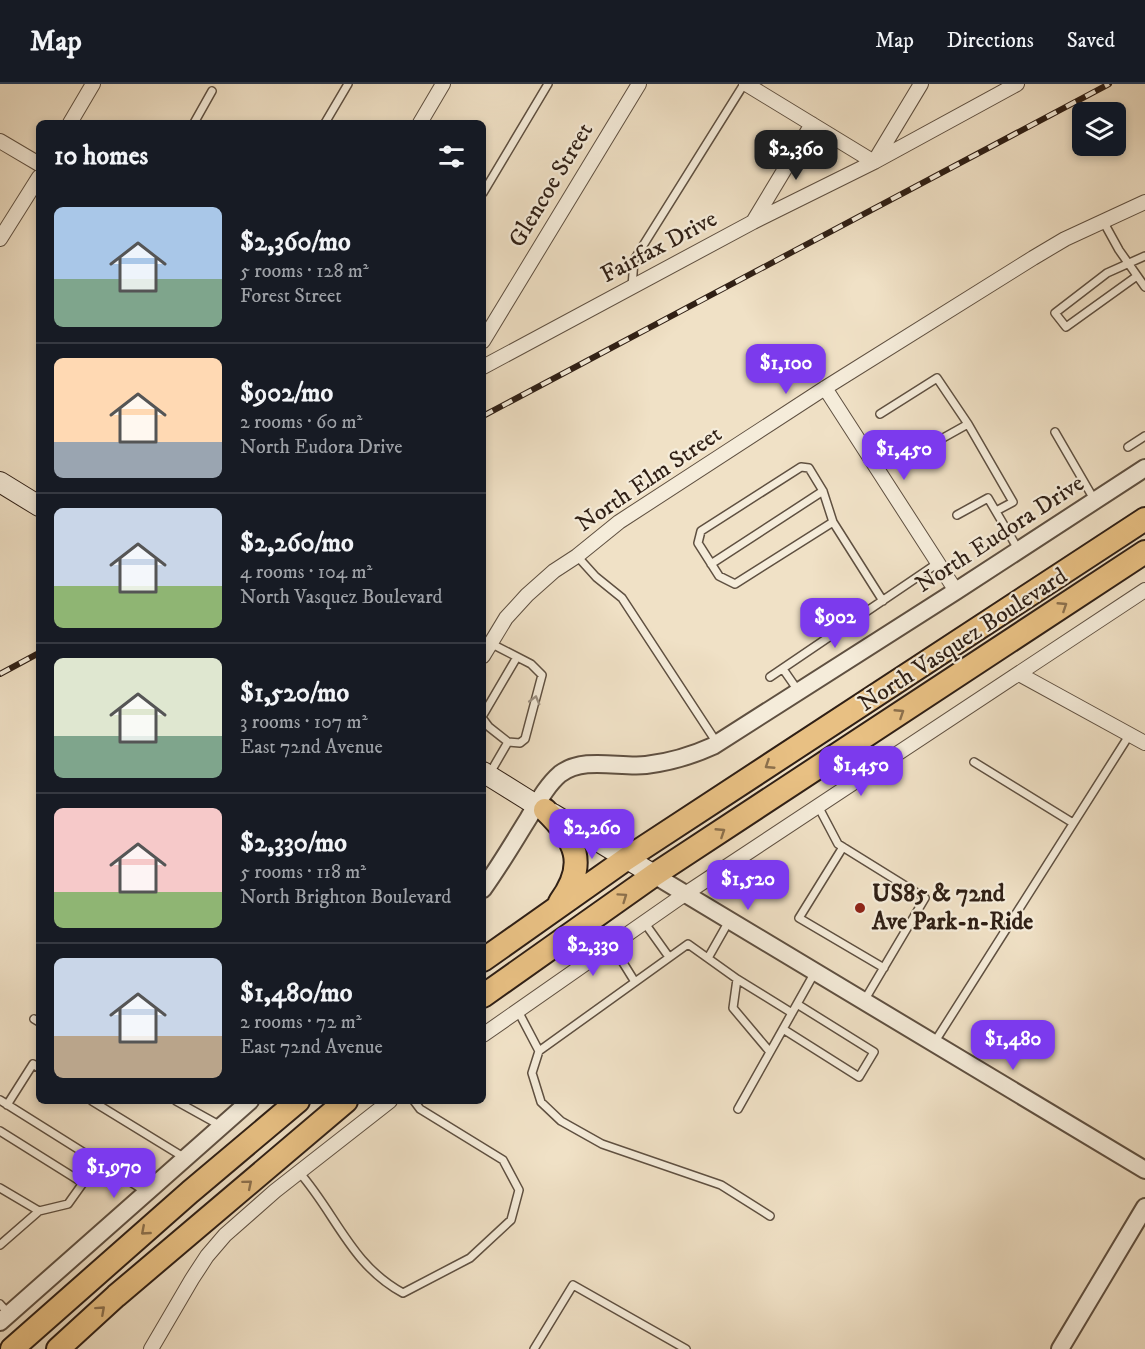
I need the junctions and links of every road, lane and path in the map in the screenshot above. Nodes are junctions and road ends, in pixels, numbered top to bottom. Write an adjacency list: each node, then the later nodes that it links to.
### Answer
1 (93, 84): 10 (street)
2 (348, 84): 12 (lane)
3 (443, 84): 13 (street)
4 (548, 84): 19 (lane)
5 (639, 84): 29 (street, Glencoe Street)
6 (745, 84): 14 (street); 27 (lane)
7 (921, 84): 17 (street)
8 (1017, 84): 17 (street, Fairfax Drive)
9 (212, 91): 11 (lane)
10 (72, 119)
11 (196, 120)
12 (327, 120)
13 (422, 120)
14 (812, 124): 17 (street); 22 (street)
15 (0, 141): 16 (street)
16 (36, 162)
17 (874, 162): 22 (street, Fairfax Drive)
18 (36, 182): 23 (street)
19 (486, 188)
20 (1145, 202): 21 (street, North Elm Street)
21 (1103, 220): 25 (lane); 31 (street, North Elm Street)
22 (753, 222): 27 (street, Fairfax Drive)
23 (0, 239)
24 (1145, 256): 25 (lane)
25 (1127, 262): 26 (lane); 26 (lane)
26 (1137, 276): 28 (lane)
27 (632, 287): 30 (street, Fairfax Drive)
28 (1145, 287)
29 (486, 336)
30 (486, 362)
31 (825, 388): 49 (street, North Elm Street); 50 (street)
32 (880, 414): 33 (lane)
33 (968, 424): 37 (lane); 43 (lane)
34 (1055, 432): 41 (lane)
35 (1145, 436): 36 (lane)
36 (1128, 447)
37 (909, 457)
38 (1145, 468): 41 (street, North Eudora Drive)
39 (0, 482): 42 (main road)
40 (823, 490): 46 (lane); 51 (lane); 51 (lane)
41 (1095, 501): 47 (street, North Eudora Drive)
42 (36, 504)
43 (996, 512): 44 (lane); 47 (lane)
44 (957, 515)
45 (1145, 519): 74 (highway, North Vasquez Boulevard, one-way to 74)
46 (833, 522): 51 (lane); 54 (lane)
47 (1019, 551): 53 (street, North Eudora Drive)
48 (1145, 552): 75 (highway, North Vasquez Boulevard, one-way to 48)
49 (577, 556): 55 (street, North Elm Street); 67 (lane)
50 (938, 563): 53 (street); 54 (lane)
51 (711, 564)
52 (1145, 590): 59 (street)
53 (956, 591): 61 (street, North Eudora Drive)
54 (883, 601): 58 (lane)
55 (490, 643): 56 (street, North Elm Street); 57 (lane)
56 (486, 650)
57 (517, 657): 62 (lane); 65 (lane, one-way to 57)
58 (783, 669): 60 (lane); 61 (lane)
59 (1019, 674): 64 (street); 70 (street)
60 (770, 677)
61 (799, 692): 67 (street, North Eudora Drive)
62 (486, 712)
63 (486, 722): 65 (lane)
64 (1130, 734): 66 (street); 72 (lane)
65 (508, 742): 69 (lane)
66 (1145, 743)
67 (717, 744): 71 (street, North Eudora Drive)
68 (974, 762): 72 (lane)
69 (486, 774): 71 (main road)
70 (818, 806): 73 (lane); 77 (street)
71 (541, 807): 74 (main road); 76 (street, North Eudora Drive); 78 (highway)
72 (1073, 823): 96 (lane)
73 (843, 847): 85 (lane); 85 (lane)
74 (626, 859): 75 (main road); 78 (highway, North Vasquez Boulevard)
75 (654, 875): 77 (street); 89 (highway, North Vasquez Boulevard, one-way to 75)
76 (486, 885)
77 (685, 894): 79 (street); 80 (street)
78 (556, 908): 83 (highway, North Vasquez Boulevard)
79 (730, 921): 84 (lane); 86 (street)
80 (644, 922): 81 (street); 82 (lane)
81 (612, 945): 88 (lane); 92 (street)
82 (669, 957): 84 (lane); 88 (lane)
83 (486, 958)
84 (708, 958): 87 (lane)
85 (884, 968): 90 (lane)
86 (815, 972): 90 (street); 91 (lane)
87 (737, 979): 93 (lane); 98 (lane)
88 (635, 982): 97 (lane)
89 (486, 994)
90 (864, 1001): 96 (street)
91 (797, 1004): 93 (lane); 94 (lane)
92 (518, 1011): 95 (street); 97 (lane)
93 (792, 1013): 94 (lane)
94 (783, 1029): 98 (lane)
95 (486, 1033)
96 (934, 1043): 113 (street)
97 (539, 1051): 119 (lane)
98 (770, 1052): 109 (lane)
99 (36, 1066): 108 (lane)
100 (0, 1100): 108 (lane)
101 (97, 1104): 112 (lane)
102 (181, 1104): 110 (lane)
103 (247, 1104): 110 (street)
104 (294, 1104): 122 (highway, one-way to 122)
105 (342, 1104): 123 (highway, one-way to 105)
106 (386, 1104): 114 (street)
107 (416, 1104): 114 (lane)
108 (7, 1105): 116 (lane)
109 (738, 1109)
110 (221, 1126): 112 (street)
111 (0, 1131): 118 (lane)
112 (185, 1158): 116 (street)
113 (1145, 1170)
114 (299, 1172): 124 (street)
115 (0, 1188): 118 (lane)
116 (147, 1193): 121 (street)
117 (1145, 1207): 127 (street)
118 (39, 1211): 120 (lane)
119 (770, 1216)
120 (0, 1245)
121 (3, 1313)
122 (15, 1349)
123 (58, 1349)
124 (151, 1349)
125 (534, 1349): 126 (lane)
126 (686, 1349)
127 (1060, 1349)

